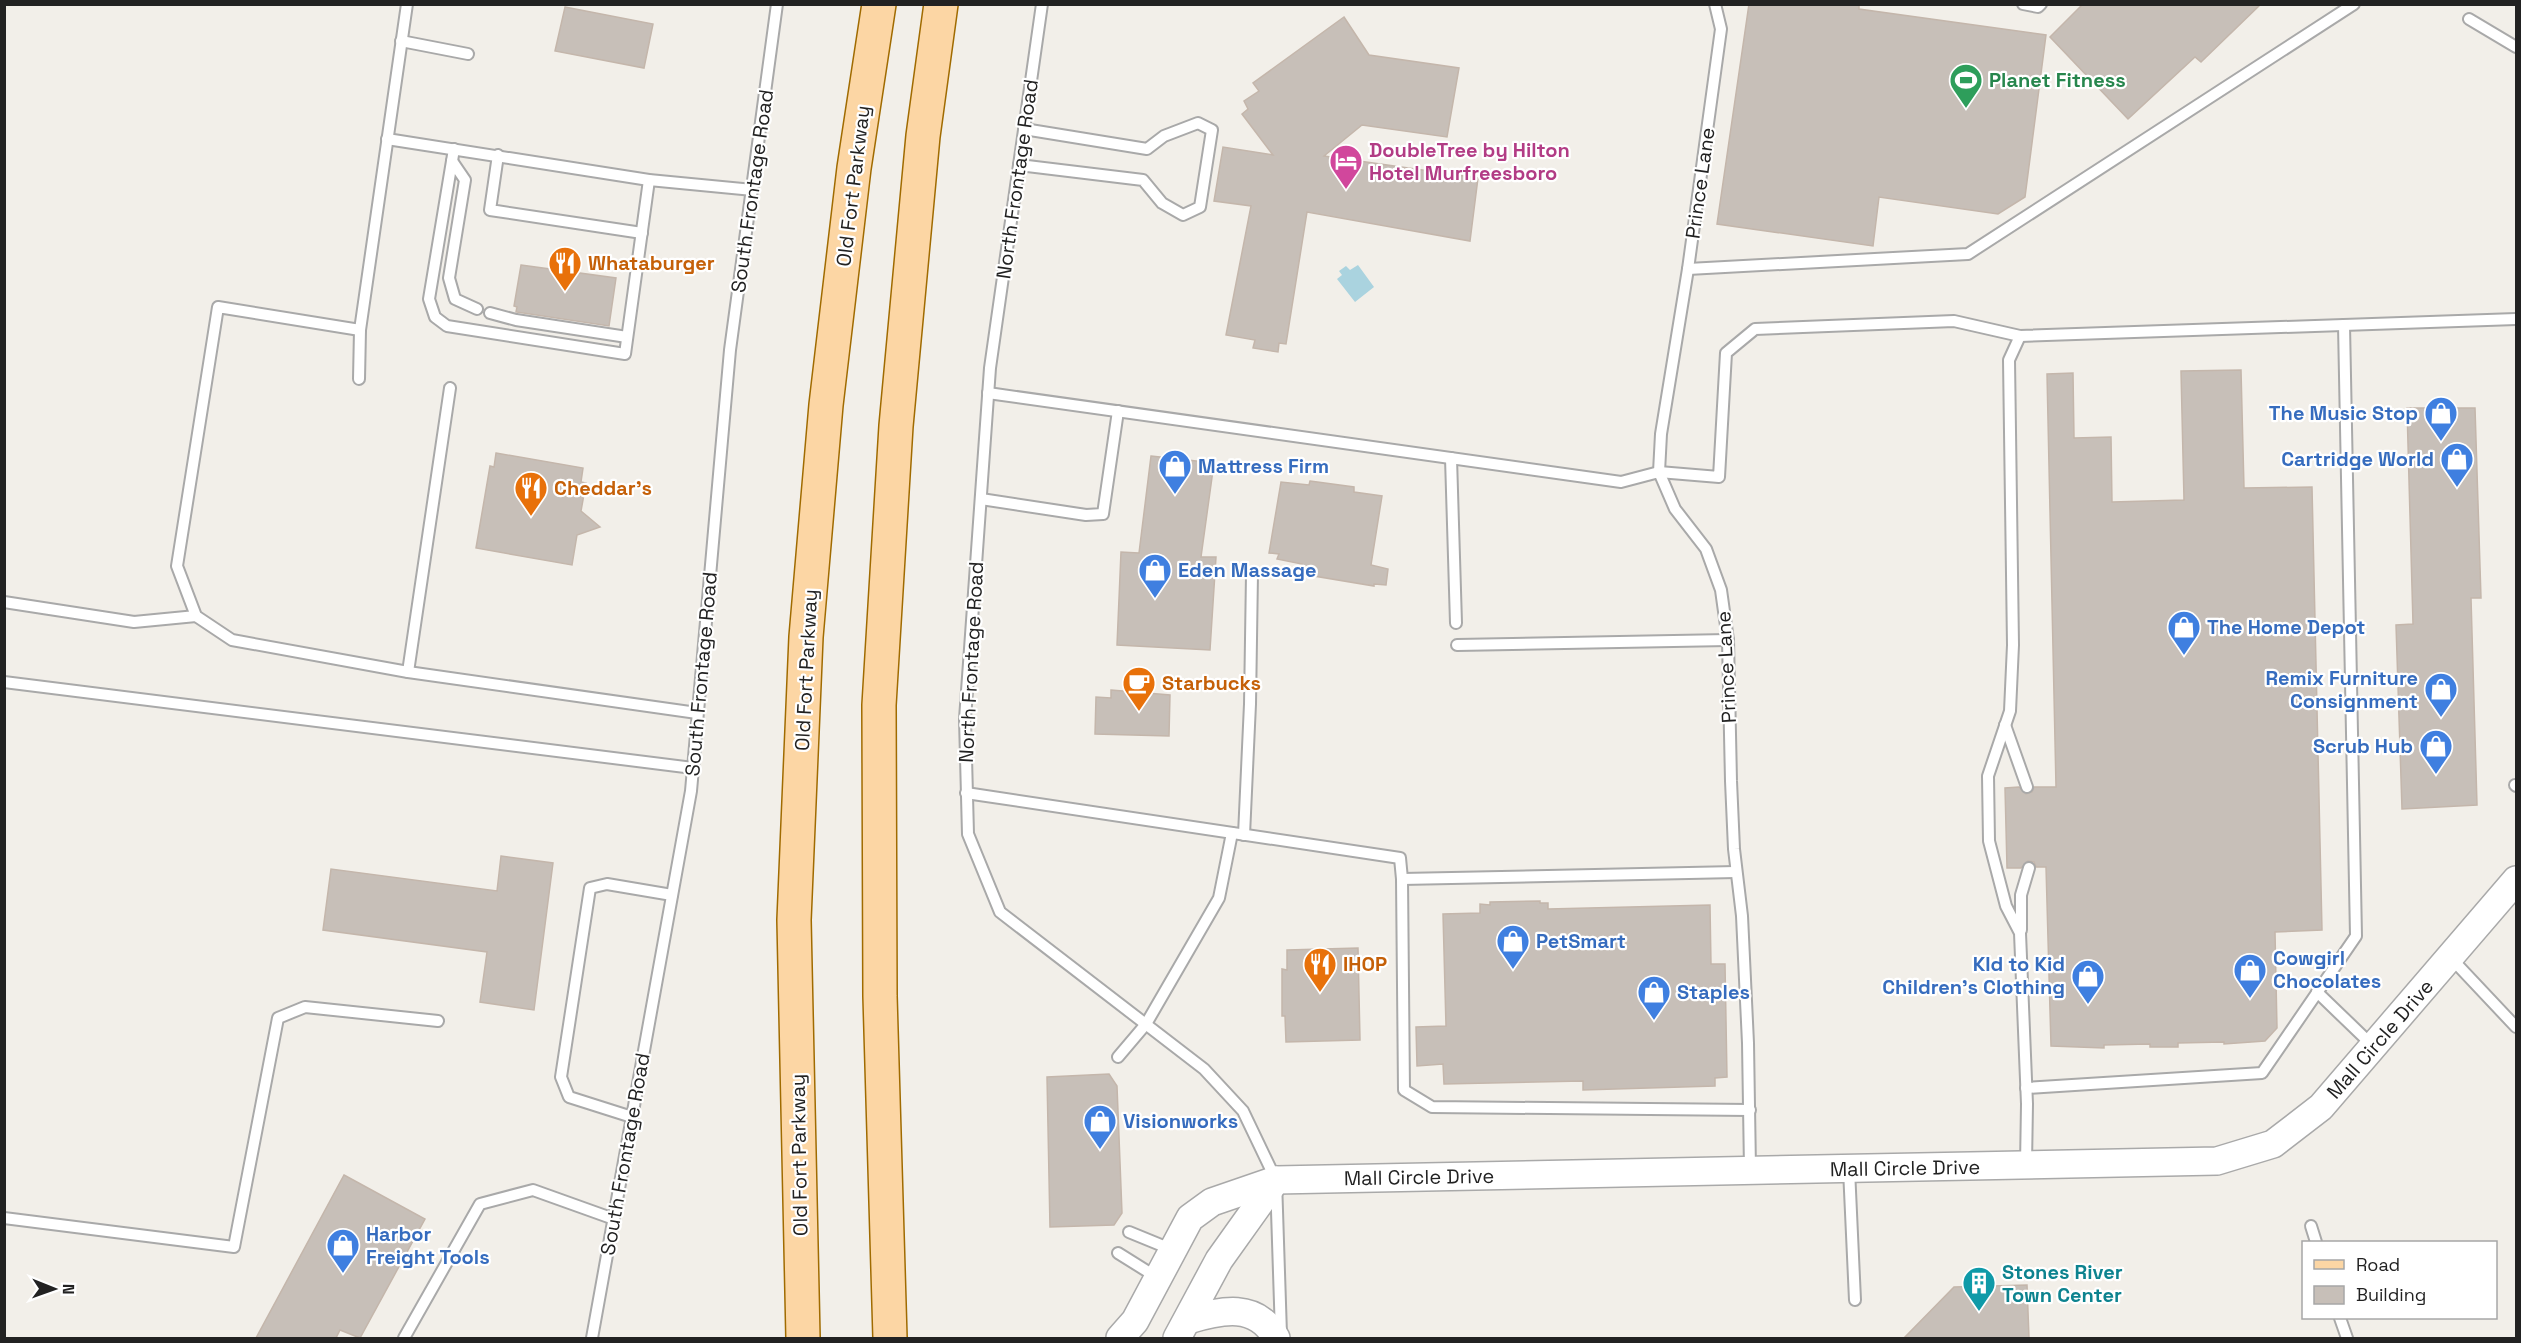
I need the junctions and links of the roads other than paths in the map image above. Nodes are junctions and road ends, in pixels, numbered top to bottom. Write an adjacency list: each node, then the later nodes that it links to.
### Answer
1 (407, 4): 11 (lane)
2 (777, 4): 21 (lane, South Frontage Road)
3 (879, 4): 86 (main road, Old Fort Parkway)
4 (940, 4): 87 (main road)
5 (1042, 4): 14 (lane, North Frontage Road)
6 (1715, 4): 23 (lane, Prince Lane)
7 (2023, 4): 8 (lane)
8 (2041, 4)
9 (2354, 4): 23 (lane)
10 (2469, 19): 12 (lane)
11 (402, 41): 13 (lane); 15 (lane)
12 (2517, 47)
13 (468, 54)
14 (1024, 129): 19 (lane, North Frontage Road); 19 (lane)
15 (387, 139): 16 (lane); 28 (lane)
16 (454, 149): 17 (lane); 18 (lane)
17 (498, 156): 20 (lane); 22 (lane)
18 (452, 161): 24 (lane); 30 (lane)
19 (1019, 165): 33 (lane, North Frontage Road)
20 (649, 180): 21 (lane); 22 (lane)
21 (753, 190): 46 (lane, South Frontage Road)
22 (642, 233): 30 (lane)
23 (1688, 269): 36 (lane, Prince Lane)
24 (477, 309)
25 (490, 313): 30 (lane)
26 (2517, 319): 27 (lane)
27 (2344, 325): 29 (lane); 60 (lane)
28 (360, 330): 31 (lane); 40 (lane)
29 (2020, 336): 36 (lane); 47 (lane)
30 (627, 337)
31 (359, 379)
32 (450, 388): 44 (lane)
33 (988, 393): 34 (lane); 37 (lane, North Frontage Road)
34 (1118, 411): 35 (lane); 37 (lane)
35 (1451, 458): 36 (lane); 41 (lane)
36 (1659, 472): 42 (lane, Prince Lane)
37 (981, 499): 50 (lane, North Frontage Road)
38 (1252, 574): 52 (lane)
39 (4, 602): 40 (lane)
40 (196, 616): 44 (lane)
41 (1456, 623)
42 (1728, 640): 43 (lane); 54 (lane, Prince Lane)
43 (1457, 645)
44 (408, 672): 46 (lane)
45 (4, 682): 48 (lane)
46 (697, 713): 48 (lane, South Frontage Road)
47 (2005, 725): 49 (lane); 58 (lane)
48 (693, 768): 57 (lane, South Frontage Road)
49 (2027, 787)
50 (966, 793): 51 (lane); 62 (lane, North Frontage Road)
51 (1232, 833): 52 (lane); 62 (lane)
52 (1244, 835): 55 (lane)
53 (2029, 868): 58 (lane)
54 (1736, 872): 55 (lane); 67 (lane, Prince Lane)
55 (1402, 879): 67 (lane)
56 (2517, 880): 59 (street, Mall Circle Drive)
57 (672, 895): 68 (lane, South Frontage Road); 68 (lane)
58 (2020, 933): 66 (lane)
59 (2450, 958): 63 (lane); 64 (street, Mall Circle Drive)
60 (2317, 992): 64 (lane); 66 (lane)
61 (438, 1021): 73 (lane)
62 (1146, 1024): 65 (lane); 72 (lane, North Frontage Road)
63 (2517, 1027)
64 (2374, 1047): 69 (street, Mall Circle Drive)
65 (1118, 1057)
66 (2026, 1088): 69 (lane)
67 (1750, 1110): 71 (lane, Prince Lane)
68 (632, 1117): 74 (lane, South Frontage Road)
69 (2026, 1165): 70 (street, Mall Circle Drive)
70 (1849, 1169): 71 (street, Mall Circle Drive); 81 (lane)
71 (1750, 1171): 72 (street, Mall Circle Drive)
72 (1276, 1180): 78 (street, Mall Circle Drive); 83 (street); 90 (lane, North Frontage Road)
73 (4, 1218)
74 (614, 1219): 84 (lane); 85 (lane, South Frontage Road)
75 (2311, 1226): 77 (lane)
76 (1129, 1232): 78 (lane)
77 (2316, 1241)
78 (1173, 1250): 80 (street, Mall Circle Drive)
79 (1118, 1253): 80 (lane)
80 (1159, 1279): 88 (street, Mall Circle Drive)
81 (1855, 1300)
82 (2341, 1319): 91 (lane)
83 (1182, 1329): 89 (street)
84 (404, 1338)
85 (592, 1338)
86 (803, 1338)
87 (890, 1338)
88 (1120, 1338)
89 (1276, 1338)
90 (1281, 1338)
91 (2347, 1338)

